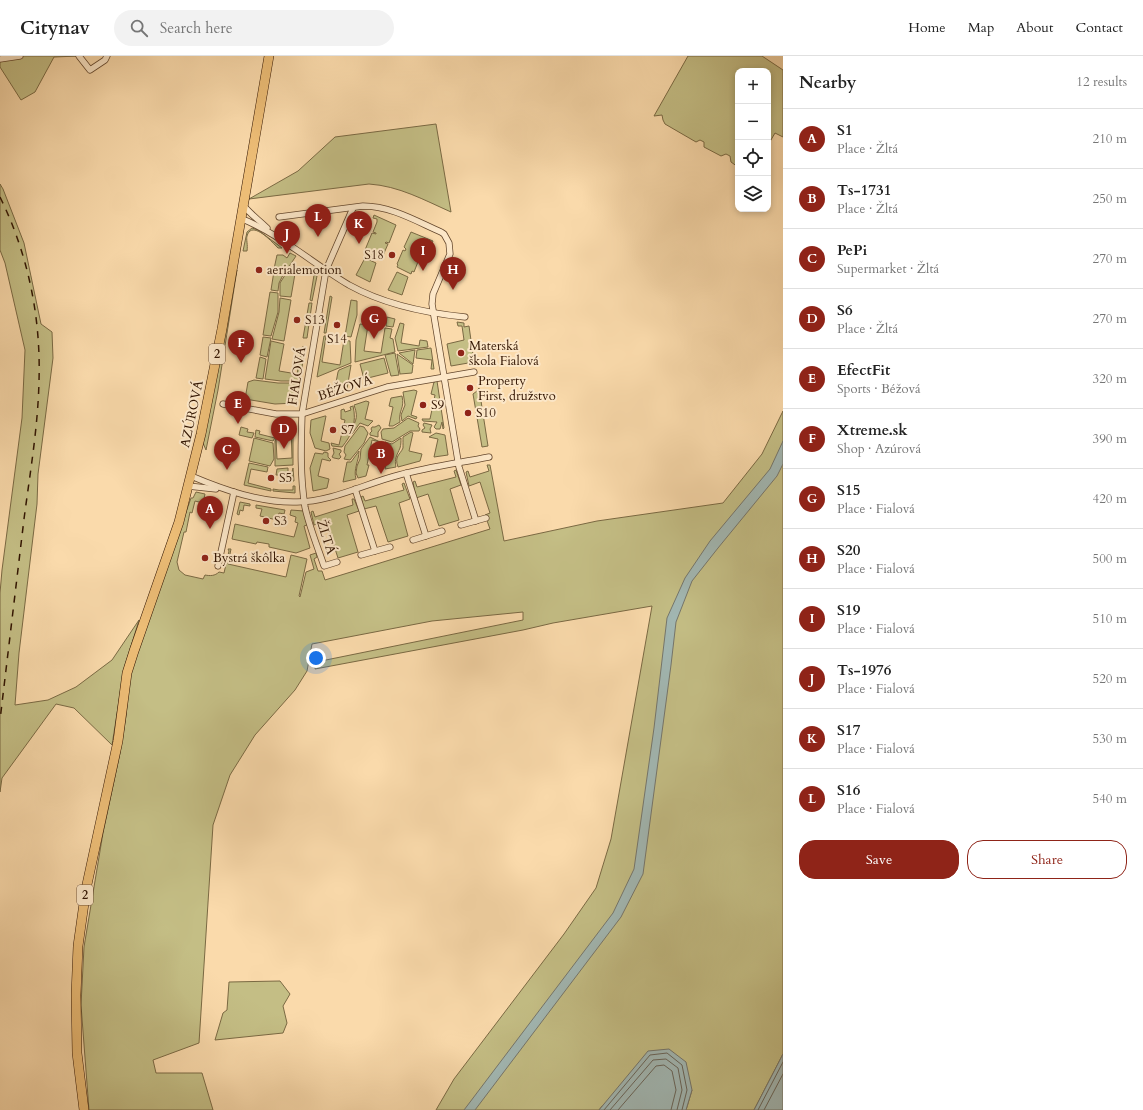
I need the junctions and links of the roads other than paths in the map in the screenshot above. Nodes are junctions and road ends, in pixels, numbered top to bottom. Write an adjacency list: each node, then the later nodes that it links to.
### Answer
1 (20, 56): 5 (street)
2 (79, 56): 3 (street)
3 (107, 56)
4 (268, 56): 6 (main road, AZÚROVÁ / 2)
5 (0, 59)
6 (242, 204): 9 (main road, AZÚROVÁ / 2); 10 (street)
7 (353, 208): 8 (street); 11 (street, FIALOVÁ); 12 (street)
8 (279, 217)
9 (240, 218): 10 (street); 21 (main road, AZÚROVÁ / 2)
10 (270, 231): 11 (street)
11 (326, 270): 12 (street); 17 (street, FIALOVÁ)
12 (433, 313): 13 (street); 15 (street)
13 (465, 317)
14 (474, 372): 15 (street, BÉŽOVÁ)
15 (444, 377): 17 (street, BÉŽOVÁ); 19 (street)
16 (223, 404): 17 (street, BÉŽOVÁ)
17 (302, 414): 26 (street, ŽLTÁ)
18 (489, 457): 19 (street)
19 (459, 462): 20 (street); 28 (street)
20 (406, 473): 23 (street); 31 (street)
21 (191, 476): 22 (main road, AZÚROVÁ / 2); 24 (street)
22 (188, 486): 24 (street); 38 (main road, AZÚROVÁ / 2)
23 (355, 488): 26 (street); 34 (street)
24 (224, 490): 25 (street)
25 (234, 492): 26 (street); 37 (street)
26 (305, 501): 36 (street, ŽLTÁ)
27 (486, 518): 28 (street)
28 (476, 521): 29 (street)
29 (461, 525)
30 (442, 531): 31 (street)
31 (426, 536): 32 (street)
32 (412, 540)
33 (390, 547): 34 (street)
34 (375, 551): 35 (street)
35 (360, 555)
36 (337, 562)
37 (218, 566)
38 (84, 1110)

